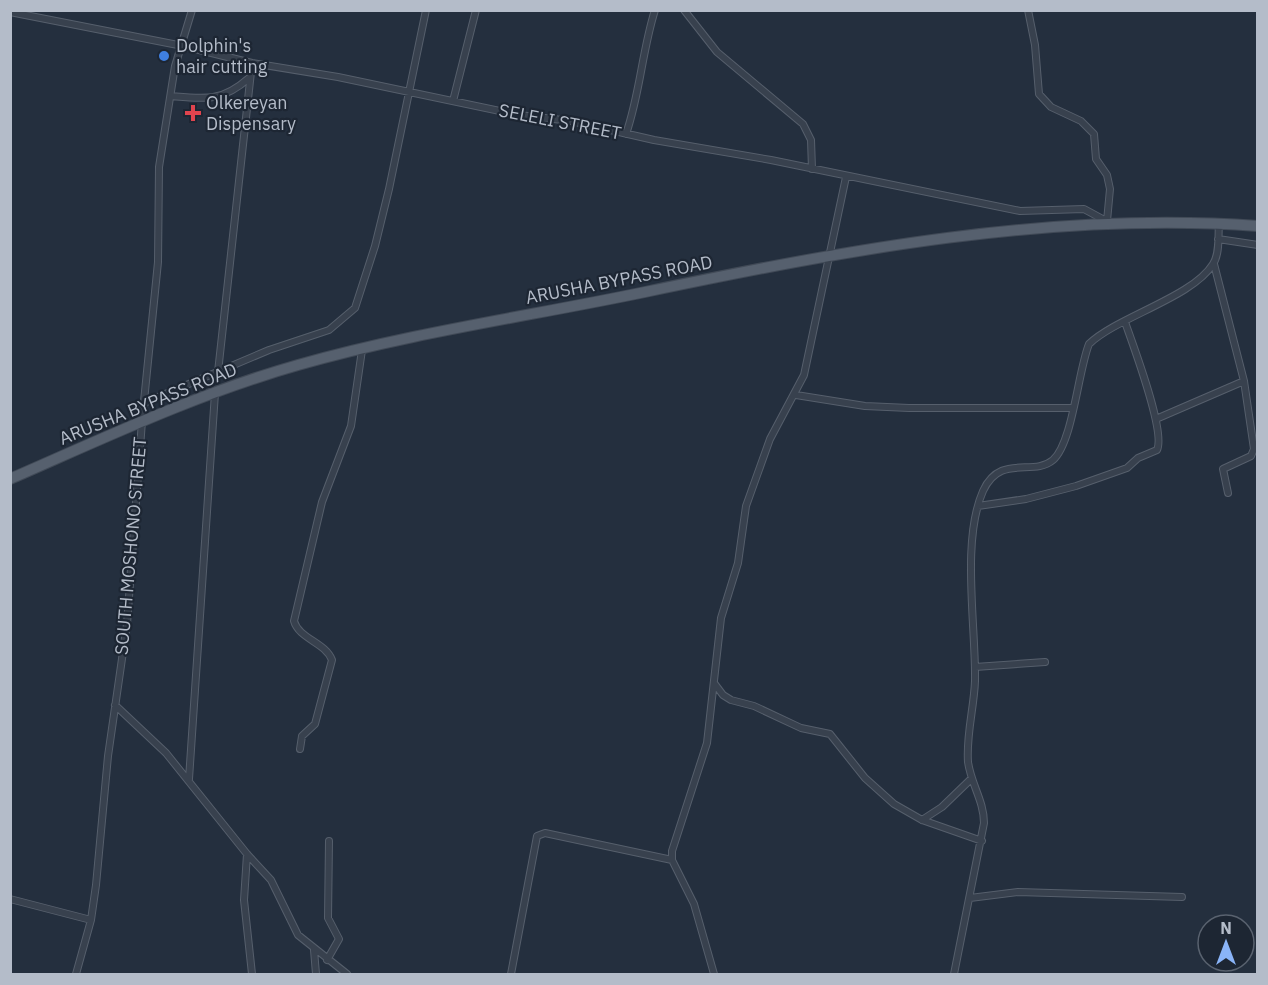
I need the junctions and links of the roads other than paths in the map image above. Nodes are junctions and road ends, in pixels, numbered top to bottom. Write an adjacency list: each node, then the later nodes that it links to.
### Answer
1 (192, 10): 9 (street, SOUTH MOSHONO STREET)
2 (426, 10): 12 (street)
3 (476, 10): 14 (street)
4 (655, 10): 15 (street)
5 (684, 10): 16 (street)
6 (1028, 10): 18 (street)
7 (10, 12): 8 (street, SELELI STREET)
8 (30, 13): 9 (street, SELELI STREET)
9 (183, 46): 10 (street, SELELI STREET); 13 (street, SOUTH MOSHONO STREET)
10 (252, 63): 11 (street); 12 (street, SELELI STREET)
11 (249, 78): 13 (street); 27 (street)
12 (410, 92): 14 (street, SELELI STREET); 27 (street)
13 (171, 96): 31 (street, SOUTH MOSHONO STREET)
14 (453, 101): 15 (street, SELELI STREET)
15 (626, 134): 16 (street, SELELI STREET)
16 (812, 169): 17 (street, SELELI STREET)
17 (846, 177): 18 (street, SELELI STREET); 23 (street)
18 (1107, 222): 19 (main road, ARUSHA BYPASS ROAD); 23 (main road, ARUSHA BYPASS ROAD)
19 (1219, 223): 20 (main road, ARUSHA BYPASS ROAD); 21 (street)
20 (1257, 226)
21 (1218, 239): 22 (street); 24 (street)
22 (1257, 245)
23 (828, 258): 26 (main road, ARUSHA BYPASS ROAD); 30 (street)
24 (1214, 264): 25 (street); 28 (street)
25 (1125, 322): 32 (street); 33 (street)
26 (362, 350): 29 (main road, ARUSHA BYPASS ROAD); 42 (street)
27 (218, 372): 31 (street)
28 (1244, 381): 33 (street); 36 (street)
29 (214, 393): 34 (main road, ARUSHA BYPASS ROAD); 43 (street)
30 (796, 395): 32 (street); 40 (street)
31 (144, 403): 34 (street, SOUTH MOSHONO STREET)
32 (1072, 408): 37 (street)
33 (1156, 419): 37 (street)
34 (142, 421): 35 (main road, ARUSHA BYPASS ROAD); 41 (street, SOUTH MOSHONO STREET)
35 (10, 479)
36 (1228, 494)
37 (978, 506): 39 (street)
38 (1045, 662): 39 (street)
39 (975, 667): 44 (street)
40 (714, 682): 45 (street); 49 (street)
41 (115, 705): 43 (street); 53 (street, SOUTH MOSHONO STREET)
42 (300, 749)
43 (189, 779): 48 (street)
44 (971, 780): 45 (street); 47 (street)
45 (922, 820): 47 (street)
46 (329, 841): 55 (street)
47 (982, 841): 51 (street)
48 (246, 854): 54 (street); 57 (street)
49 (672, 860): 60 (street); 61 (street)
50 (1182, 897): 51 (street)
51 (970, 898): 62 (street)
52 (10, 899): 53 (street)
53 (91, 920): 56 (street, SOUTH MOSHONO STREET)
54 (314, 950): 55 (street); 58 (street)
55 (327, 960): 59 (street)
56 (76, 975)
57 (252, 975)
58 (316, 975)
59 (347, 975)
60 (511, 975)
61 (714, 975)
62 (954, 975)

